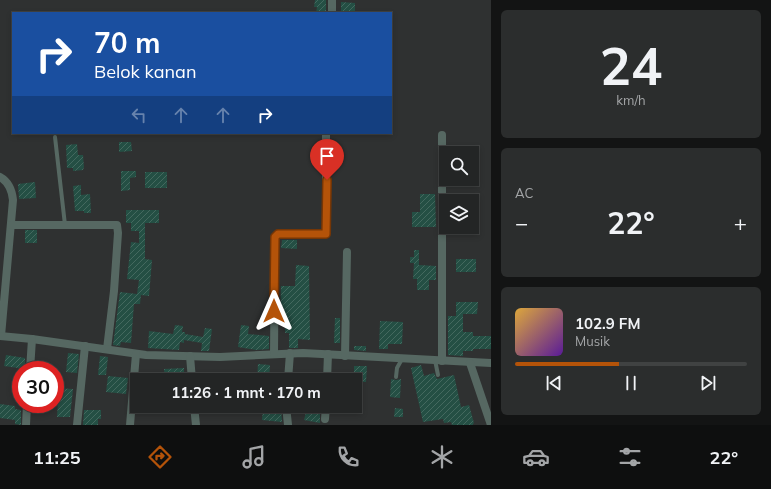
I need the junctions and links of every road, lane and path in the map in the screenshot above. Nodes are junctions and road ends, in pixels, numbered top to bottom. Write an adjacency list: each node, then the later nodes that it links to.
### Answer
1 (332, 0): 2 (street)
2 (332, 12)
3 (326, 134): 16 (street)
4 (442, 135): 22 (street)
5 (55, 137): 8 (lane)
6 (0, 177): 7 (street)
7 (11, 225): 8 (street); 10 (street)
8 (66, 225): 13 (street)
9 (347, 252): 19 (street)
10 (1, 336): 11 (street)
11 (32, 339): 12 (street); 21 (street)
12 (85, 346): 13 (street); 36 (street)
13 (107, 349): 15 (street)
14 (290, 353): 16 (street); 17 (street); 26 (street)
15 (136, 354): 18 (street); 37 (street)
16 (274, 354): 18 (street)
17 (328, 354): 19 (street); 27 (street)
18 (190, 356): 25 (street)
19 (345, 356): 20 (street)
20 (402, 359): 22 (street); 29 (lane)
21 (31, 361)
22 (438, 361): 23 (street); 28 (lane)
23 (470, 363): 24 (street); 40 (street)
24 (491, 363)
25 (191, 373)
26 (289, 373)
27 (327, 373)
28 (438, 375)
29 (396, 377)
30 (27, 413): 35 (street)
31 (195, 413): 38 (street)
32 (287, 413): 39 (street)
33 (325, 413): 34 (street)
34 (325, 418)
35 (26, 425)
36 (77, 425)
37 (130, 425)
38 (196, 425)
39 (288, 425)
40 (491, 425)

